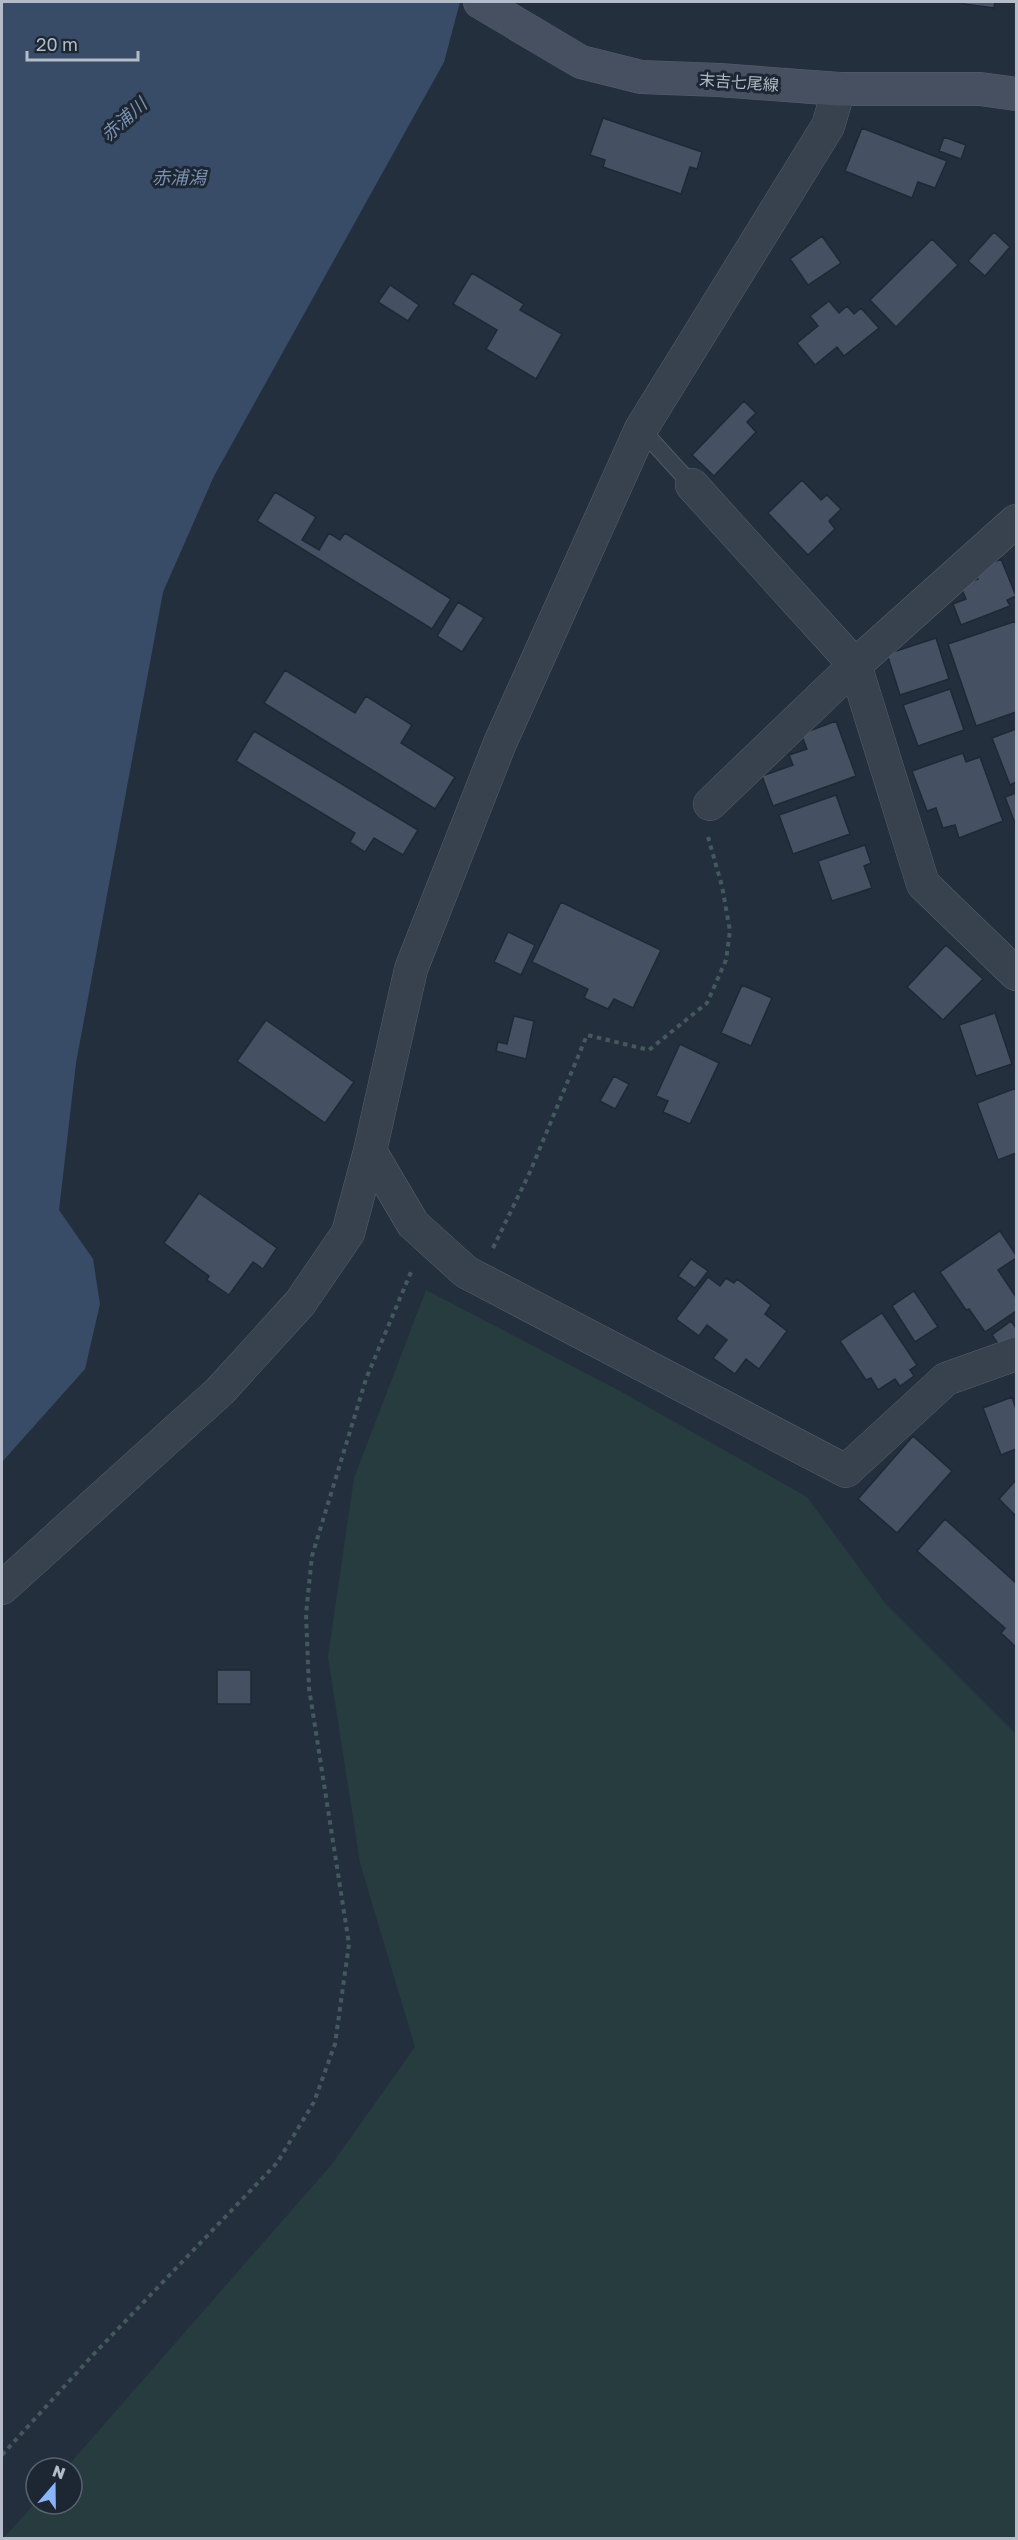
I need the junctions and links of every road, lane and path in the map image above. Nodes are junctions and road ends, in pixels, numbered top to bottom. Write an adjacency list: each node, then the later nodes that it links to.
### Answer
1 (484, 4): 2 (main road, 末吉七尾線)
2 (839, 89): 3 (main road, 末吉七尾線); 4 (street)
3 (1017, 94)
4 (641, 429): 5 (lane); 10 (street)
5 (692, 485): 7 (street)
6 (1017, 521): 7 (street)
7 (855, 665): 8 (street); 9 (street)
8 (711, 804): 12 (path)
9 (1016, 973)
10 (370, 1151): 11 (street); 14 (street)
11 (413, 1224): 12 (street); 15 (path)
12 (478, 1278): 13 (street)
13 (1017, 1354)
14 (2, 1588)
15 (2, 2456)

